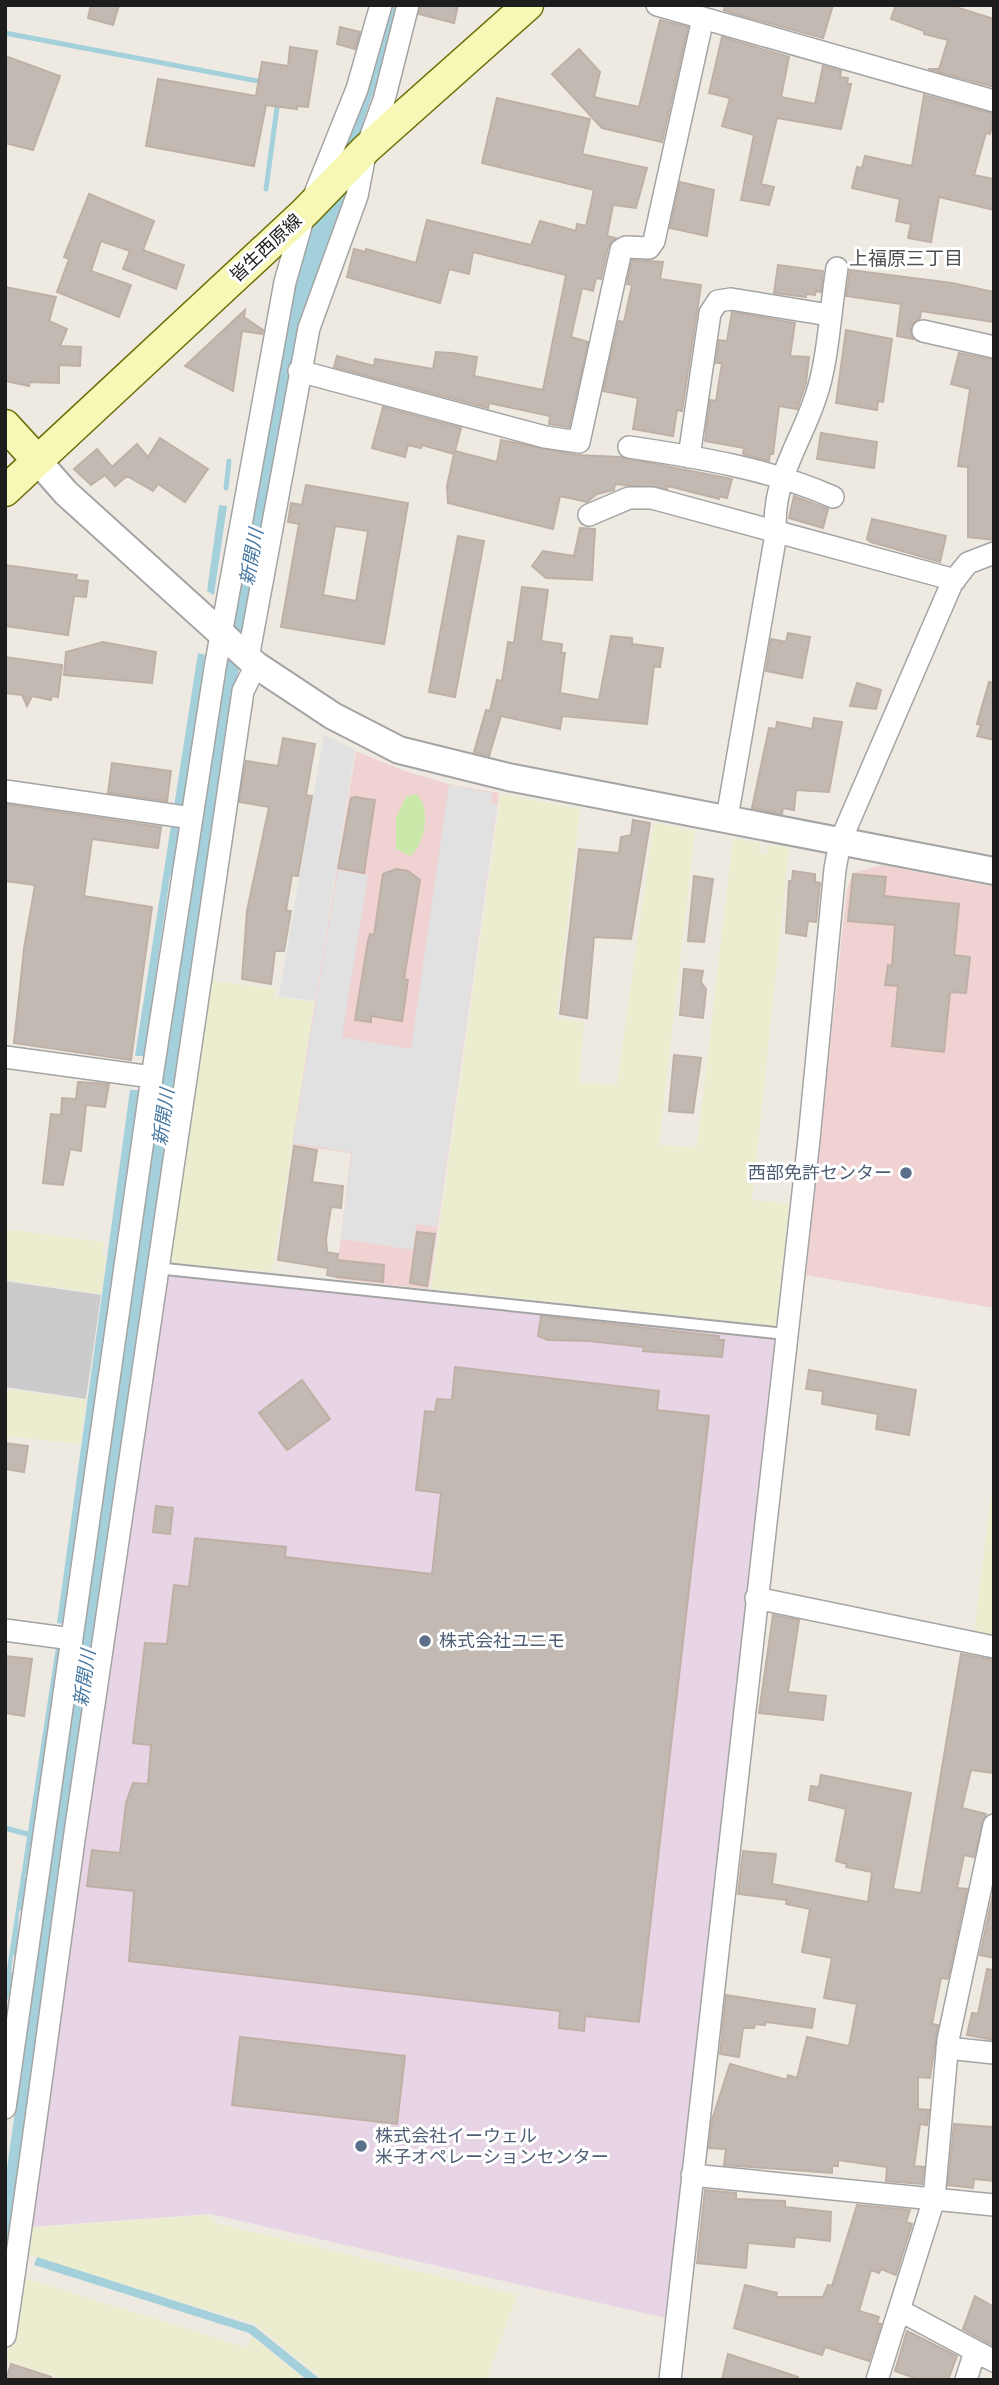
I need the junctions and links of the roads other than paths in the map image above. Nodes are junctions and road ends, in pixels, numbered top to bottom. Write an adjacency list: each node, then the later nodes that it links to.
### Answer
1 (381, 5): 8 (street)
2 (408, 5): 7 (street)
3 (528, 5): 7 (main road, 皆生西原線)
4 (657, 5): 5 (street)
5 (703, 18): 6 (street); 13 (street)
6 (994, 101)
7 (362, 154): 8 (main road, 皆生西原線); 13 (street)
8 (311, 205): 17 (main road, 皆生西原線); 25 (street)
9 (837, 268): 10 (street)
10 (829, 316): 16 (street); 18 (street)
11 (923, 331): 12 (street)
12 (994, 347)
13 (299, 371): 26 (street)
14 (5, 425): 17 (main road)
15 (629, 447): 16 (street)
16 (689, 457): 18 (street)
17 (37, 460): 19 (main road, 皆生西原線); 25 (street)
18 (781, 479): 20 (street); 22 (street)
19 (5, 491)
20 (833, 497)
21 (589, 515): 22 (street)
22 (776, 534): 24 (street); 29 (street)
23 (994, 553): 24 (street)
24 (955, 580): 30 (street)
25 (222, 635): 26 (street); 28 (street)
26 (249, 659): 29 (street); 34 (street)
27 (5, 791): 28 (street)
28 (192, 818): 33 (street)
29 (727, 818): 30 (street)
30 (840, 842): 31 (street); 35 (street)
31 (994, 871)
32 (5, 1057): 33 (street)
33 (152, 1077): 38 (street)
34 (156, 1268): 35 (lane); 47 (street)
35 (786, 1334): 36 (street)
36 (756, 1598): 39 (street); 44 (street)
37 (5, 1630): 38 (street)
38 (72, 1639): 43 (street)
39 (994, 1647)
40 (994, 1825): 41 (street)
41 (947, 2048): 42 (street); 45 (street)
42 (994, 2053)
43 (5, 2108)
44 (692, 2175): 45 (street); 51 (street)
45 (934, 2199): 46 (street); 48 (street)
46 (994, 2205)
47 (13, 2234): 49 (street)
48 (899, 2310): 50 (street); 52 (street)
49 (5, 2336)
50 (985, 2356): 53 (street)
51 (670, 2380)
52 (877, 2380)
53 (966, 2380)

